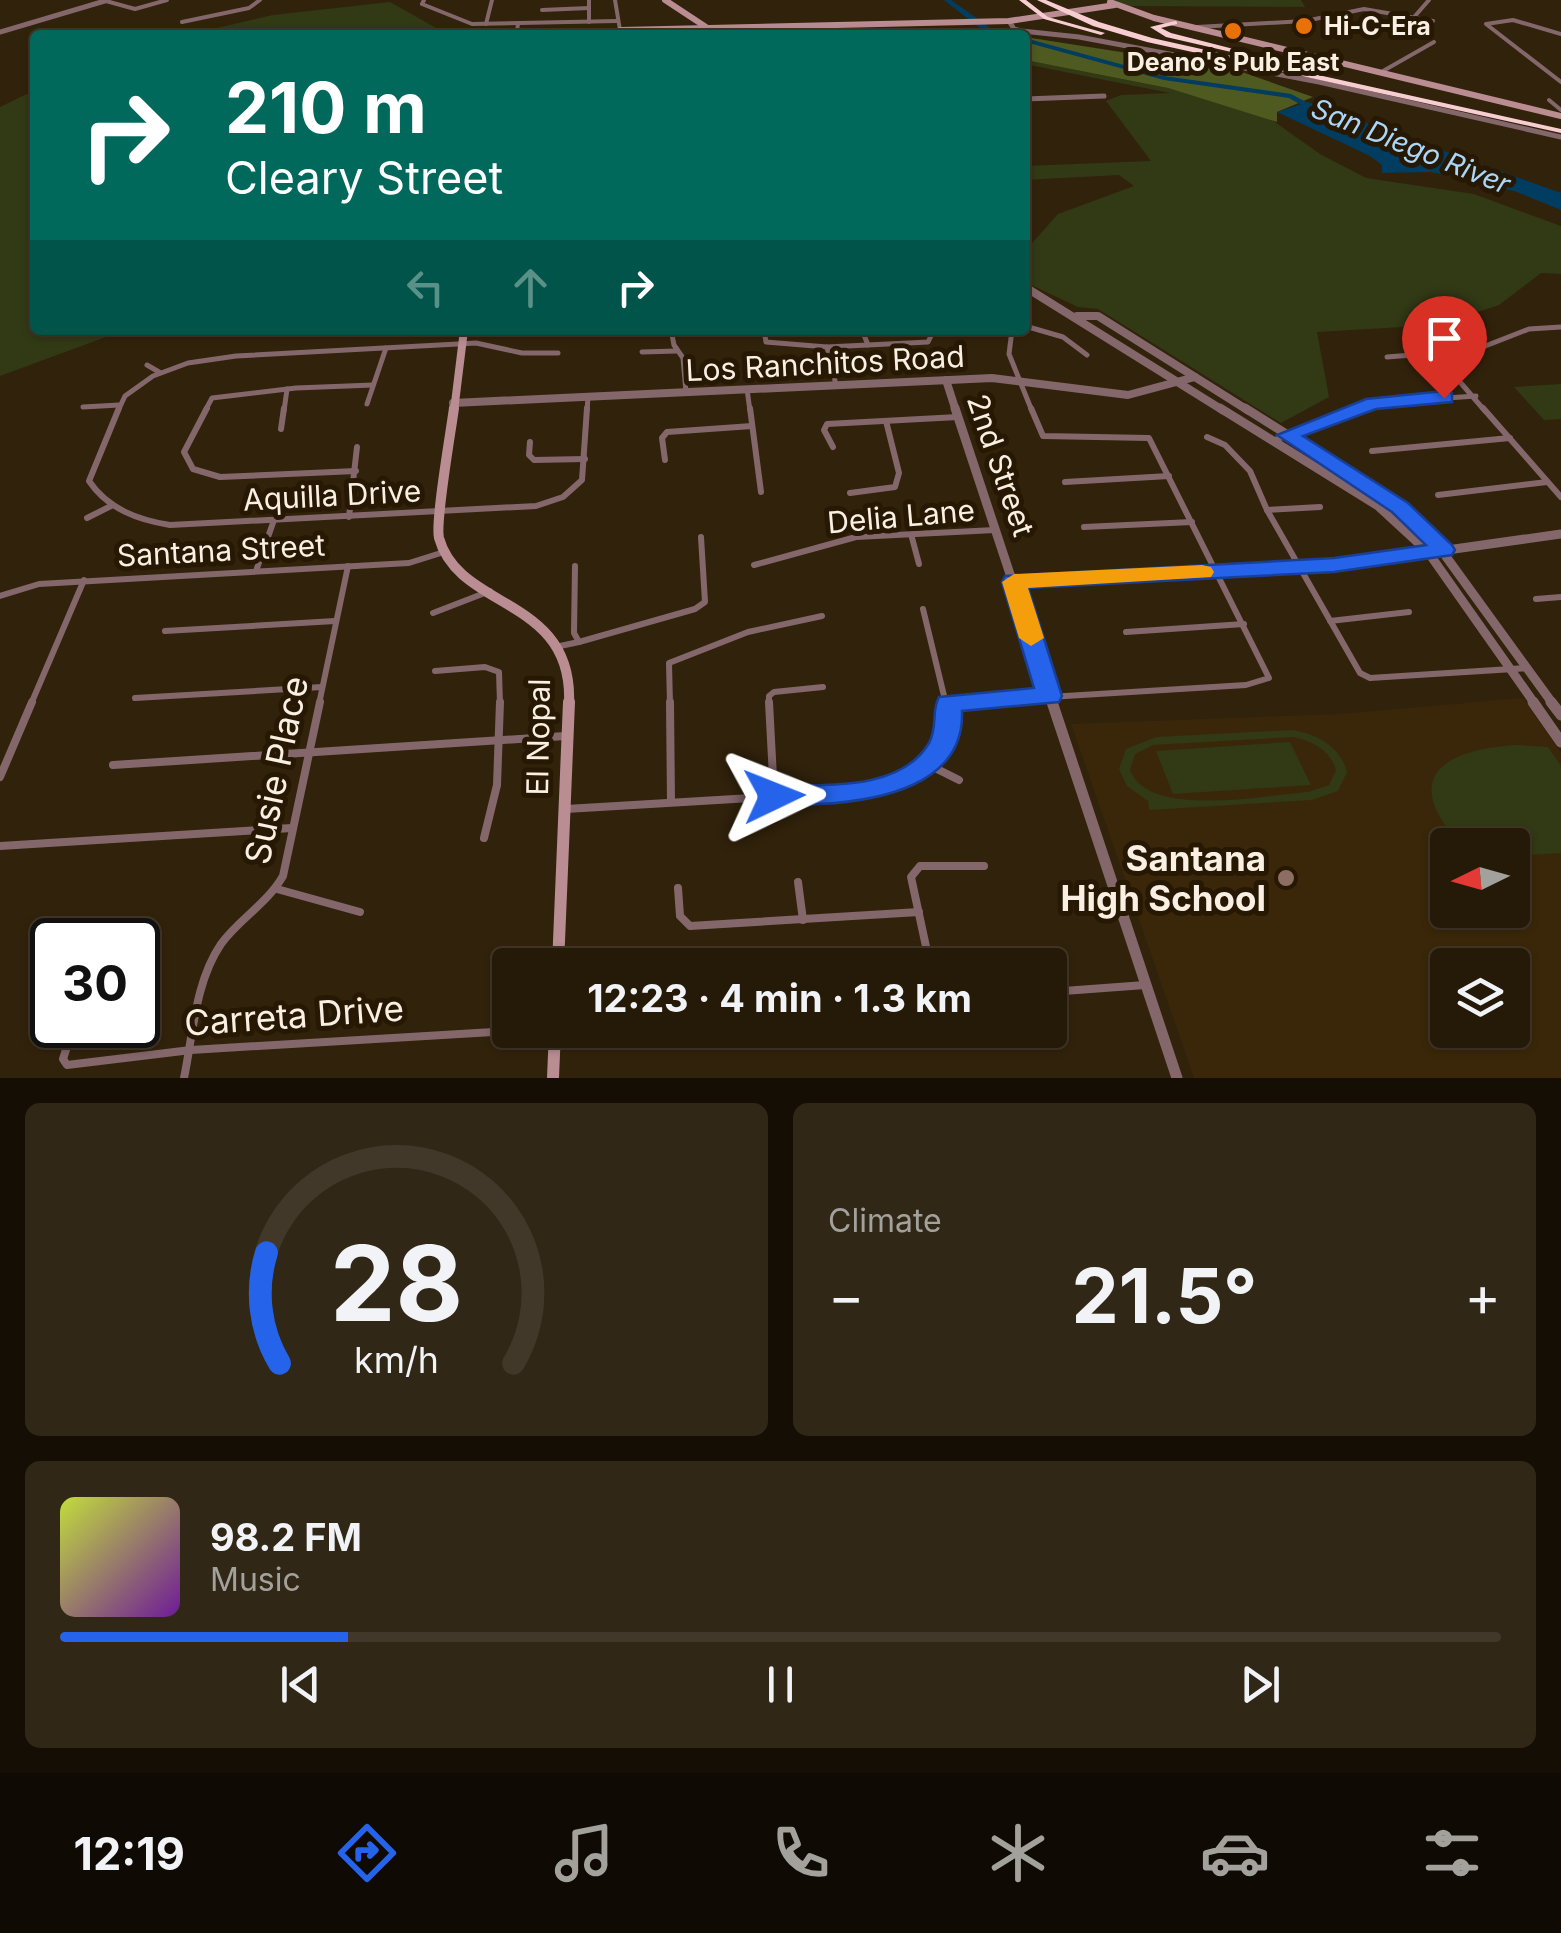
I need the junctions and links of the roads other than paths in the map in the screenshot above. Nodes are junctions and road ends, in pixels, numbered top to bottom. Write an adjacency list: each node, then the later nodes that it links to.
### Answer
1 (107, 0): 2 (street); 38 (street)
2 (167, 0)
3 (260, 0): 26 (street)
4 (424, 0): 31 (street)
5 (492, 0): 31 (street)
6 (560, 0): 18 (street)
7 (589, 0): 17 (street)
8 (615, 0): 23 (street)
9 (666, 0): 35 (main road)
10 (1022, 0): 22 (highway)
11 (1040, 0): 16 (highway)
12 (1104, 0): 15 (main road)
13 (1428, 0): 21 (street)
14 (1369, 1): 19 (street)
15 (1115, 4): 22 (main road); 28 (main road)
16 (1059, 5): 42 (highway); 43 (highway)
17 (590, 8): 18 (street); 27 (street)
18 (560, 9): 20 (street)
19 (1371, 9): 21 (street); 32 (street)
20 (542, 10)
21 (1414, 16): 25 (street)
22 (1046, 18): 24 (main road); 42 (highway)
23 (617, 21): 27 (street); 34 (street)
24 (1009, 21): 36 (main road); 37 (street)
25 (1433, 21)
26 (182, 22)
27 (590, 22): 29 (street)
28 (1154, 22): 30 (highway); 43 (highway)
29 (518, 23): 31 (street); 33 (street)
30 (1175, 23): 32 (main road)
31 (486, 24)
32 (1196, 28): 44 (main road)
33 (518, 30)
34 (619, 30)
35 (707, 30)
36 (733, 30)
37 (1014, 30)
38 (0, 32)
39 (1030, 32): 49 (street)
40 (1561, 34): 45 (street)
41 (1434, 42): 44 (street)
42 (1223, 57): 49 (highway)
43 (1280, 62): 49 (highway)
44 (1383, 72): 49 (main road)
45 (1561, 82)
46 (1104, 96): 47 (street)
47 (1030, 99)
48 (1549, 100): 49 (street)
49 (1561, 123)
50 (1030, 290): 51 (street)
51 (1077, 316): 72 (street); 75 (street)
52 (1561, 326): 67 (street)
53 (1030, 327): 68 (street)
54 (463, 335): 60 (main road)
55 (673, 335): 64 (street)
56 (765, 335): 62 (street)
57 (864, 335): 61 (street)
58 (932, 335): 61 (street)
59 (1012, 335): 74 (street)
60 (462, 344): 63 (street); 66 (street); 83 (main road)
61 (868, 345): 62 (street)
62 (827, 347): 76 (street)
63 (386, 348): 71 (street); 77 (street)
64 (677, 351): 65 (street); 80 (street)
65 (642, 352)
66 (558, 353)
67 (1436, 353): 69 (street); 82 (street)
68 (1087, 355)
69 (1387, 356)
70 (146, 365): 71 (street)
71 (160, 372): 85 (street)
72 (1196, 377): 75 (street, Los Ranchitos Road); 91 (street)
73 (946, 380): 74 (street, Los Ranchitos Road); 76 (street, Los Ranchitos Road); 87 (street, 2nd Street)
74 (1020, 381): 75 (street, Los Ranchitos Road); 102 (street)
75 (1182, 382): 94 (street)
76 (836, 385): 79 (street, Los Ranchitos Road)
77 (373, 386): 78 (street); 84 (street)
78 (287, 389): 90 (street); 101 (street)
79 (746, 389): 80 (street, Los Ranchitos Road); 89 (street)
80 (686, 392): 81 (street, Los Ranchitos Road)
81 (588, 396): 83 (street, Los Ranchitos Road); 99 (street, Aquilla Drive)
82 (1476, 396): 91 (street); 93 (street)
83 (453, 403): 112 (main road)
84 (367, 404)
85 (120, 405): 86 (street); 109 (street)
86 (83, 407)
87 (958, 417): 88 (street); 118 (street, 2nd Street)
88 (886, 421): 97 (street); 106 (street)
89 (752, 426): 100 (street); 105 (street)
90 (281, 428)
91 (1287, 435): 94 (street); 122 (street)
92 (1207, 437): 111 (street)
93 (1511, 438): 98 (street); 104 (street)
94 (1275, 440): 124 (street)
95 (530, 442): 99 (street)
96 (357, 447): 101 (street)
97 (833, 447)
98 (1372, 450)
99 (585, 458): 112 (street, Aquilla Drive)
100 (666, 460)
101 (356, 471): 113 (street)
102 (1169, 476): 103 (street); 116 (street)
103 (1065, 482)
104 (1548, 482): 107 (street); 108 (street)
105 (761, 492)
106 (850, 493)
107 (1438, 495)
108 (1561, 498)
109 (113, 505): 114 (street); 115 (street, Aquilla Drive)
110 (1320, 507): 111 (street)
111 (1267, 510): 129 (street)
112 (439, 512): 113 (street, Aquilla Drive); 123 (main road)
113 (349, 517): 115 (street, Aquilla Drive)
114 (87, 518)
115 (274, 520): 130 (street)
116 (1192, 522): 117 (street); 131 (street)
117 (1084, 527)
118 (996, 530): 119 (street, Delia Lane); 133 (street, 2nd Street)
119 (911, 534): 125 (street); 126 (street, Delia Lane)
120 (1561, 534): 122 (street)
121 (701, 538): 147 (street)
122 (1444, 550): 124 (street); 149 (street)
123 (444, 552): 127 (street, Santana Street); 134 (main road, El Nopal)
124 (1428, 552): 129 (street); 150 (street)
125 (919, 564)
126 (754, 565)
127 (348, 566): 130 (street, Santana Street); 143 (street, Susie Place)
128 (574, 566): 147 (street)
129 (1300, 567): 131 (street); 142 (street)
130 (256, 571): 132 (street, Santana Street)
131 (1218, 571): 133 (street); 144 (street)
132 (84, 580): 135 (street, Santana Street); 164 (street)
133 (1014, 582): 154 (street, 2nd Street)
134 (491, 590): 140 (street); 148 (main road, El Nopal)
135 (0, 596)
136 (1561, 597): 137 (street)
137 (1536, 598)
138 (923, 609): 156 (street)
139 (1408, 612): 142 (street)
140 (433, 613)
141 (822, 616): 167 (street)
142 (1330, 620): 150 (street)
143 (335, 621): 145 (street); 152 (street, Susie Place)
144 (1244, 624): 146 (street); 154 (street)
145 (165, 631)
146 (1126, 632)
147 (579, 642): 148 (street)
148 (560, 646): 158 (main road, El Nopal)
149 (1528, 668): 150 (street); 157 (street)
150 (1512, 669): 160 (street)
151 (435, 671): 159 (street)
152 (322, 687): 155 (street); 161 (street, Susie Place)
153 (823, 687): 166 (street)
154 (1050, 696): 156 (street); 181 (street, 2nd Street)
155 (136, 698)
156 (948, 703): 162 (street)
157 (1561, 715)
158 (566, 736): 159 (street); 168 (main road, El Nopal)
159 (499, 741): 161 (street); 170 (street)
160 (1561, 742)
161 (309, 752): 163 (street); 169 (street, Susie Place)
162 (927, 764): 165 (street); 166 (street)
163 (112, 765)
164 (0, 777)
165 (958, 780)
166 (774, 796): 167 (street)
167 (671, 802): 168 (street)
168 (564, 809): 179 (main road, El Nopal)
169 (292, 828): 171 (street); 175 (street, Susie Place)
170 (484, 838)
171 (0, 846)
172 (984, 866): 177 (street)
173 (798, 882): 178 (street)
174 (678, 888): 178 (street)
175 (277, 889): 176 (street); 186 (street, Susie Place)
176 (360, 912)
177 (919, 912): 178 (street); 180 (street)
178 (803, 920)
179 (559, 948)
180 (926, 948)
181 (1146, 985): 182 (street); 189 (street, 2nd Street)
182 (1067, 991)
183 (492, 1032): 186 (street, Carreta Drive)
184 (67, 1048): 186 (street, Carreta Drive)
185 (554, 1048): 188 (main road)
186 (190, 1050): 187 (street, Susie Place)
187 (184, 1078)
188 (553, 1078)
189 (1177, 1078)

